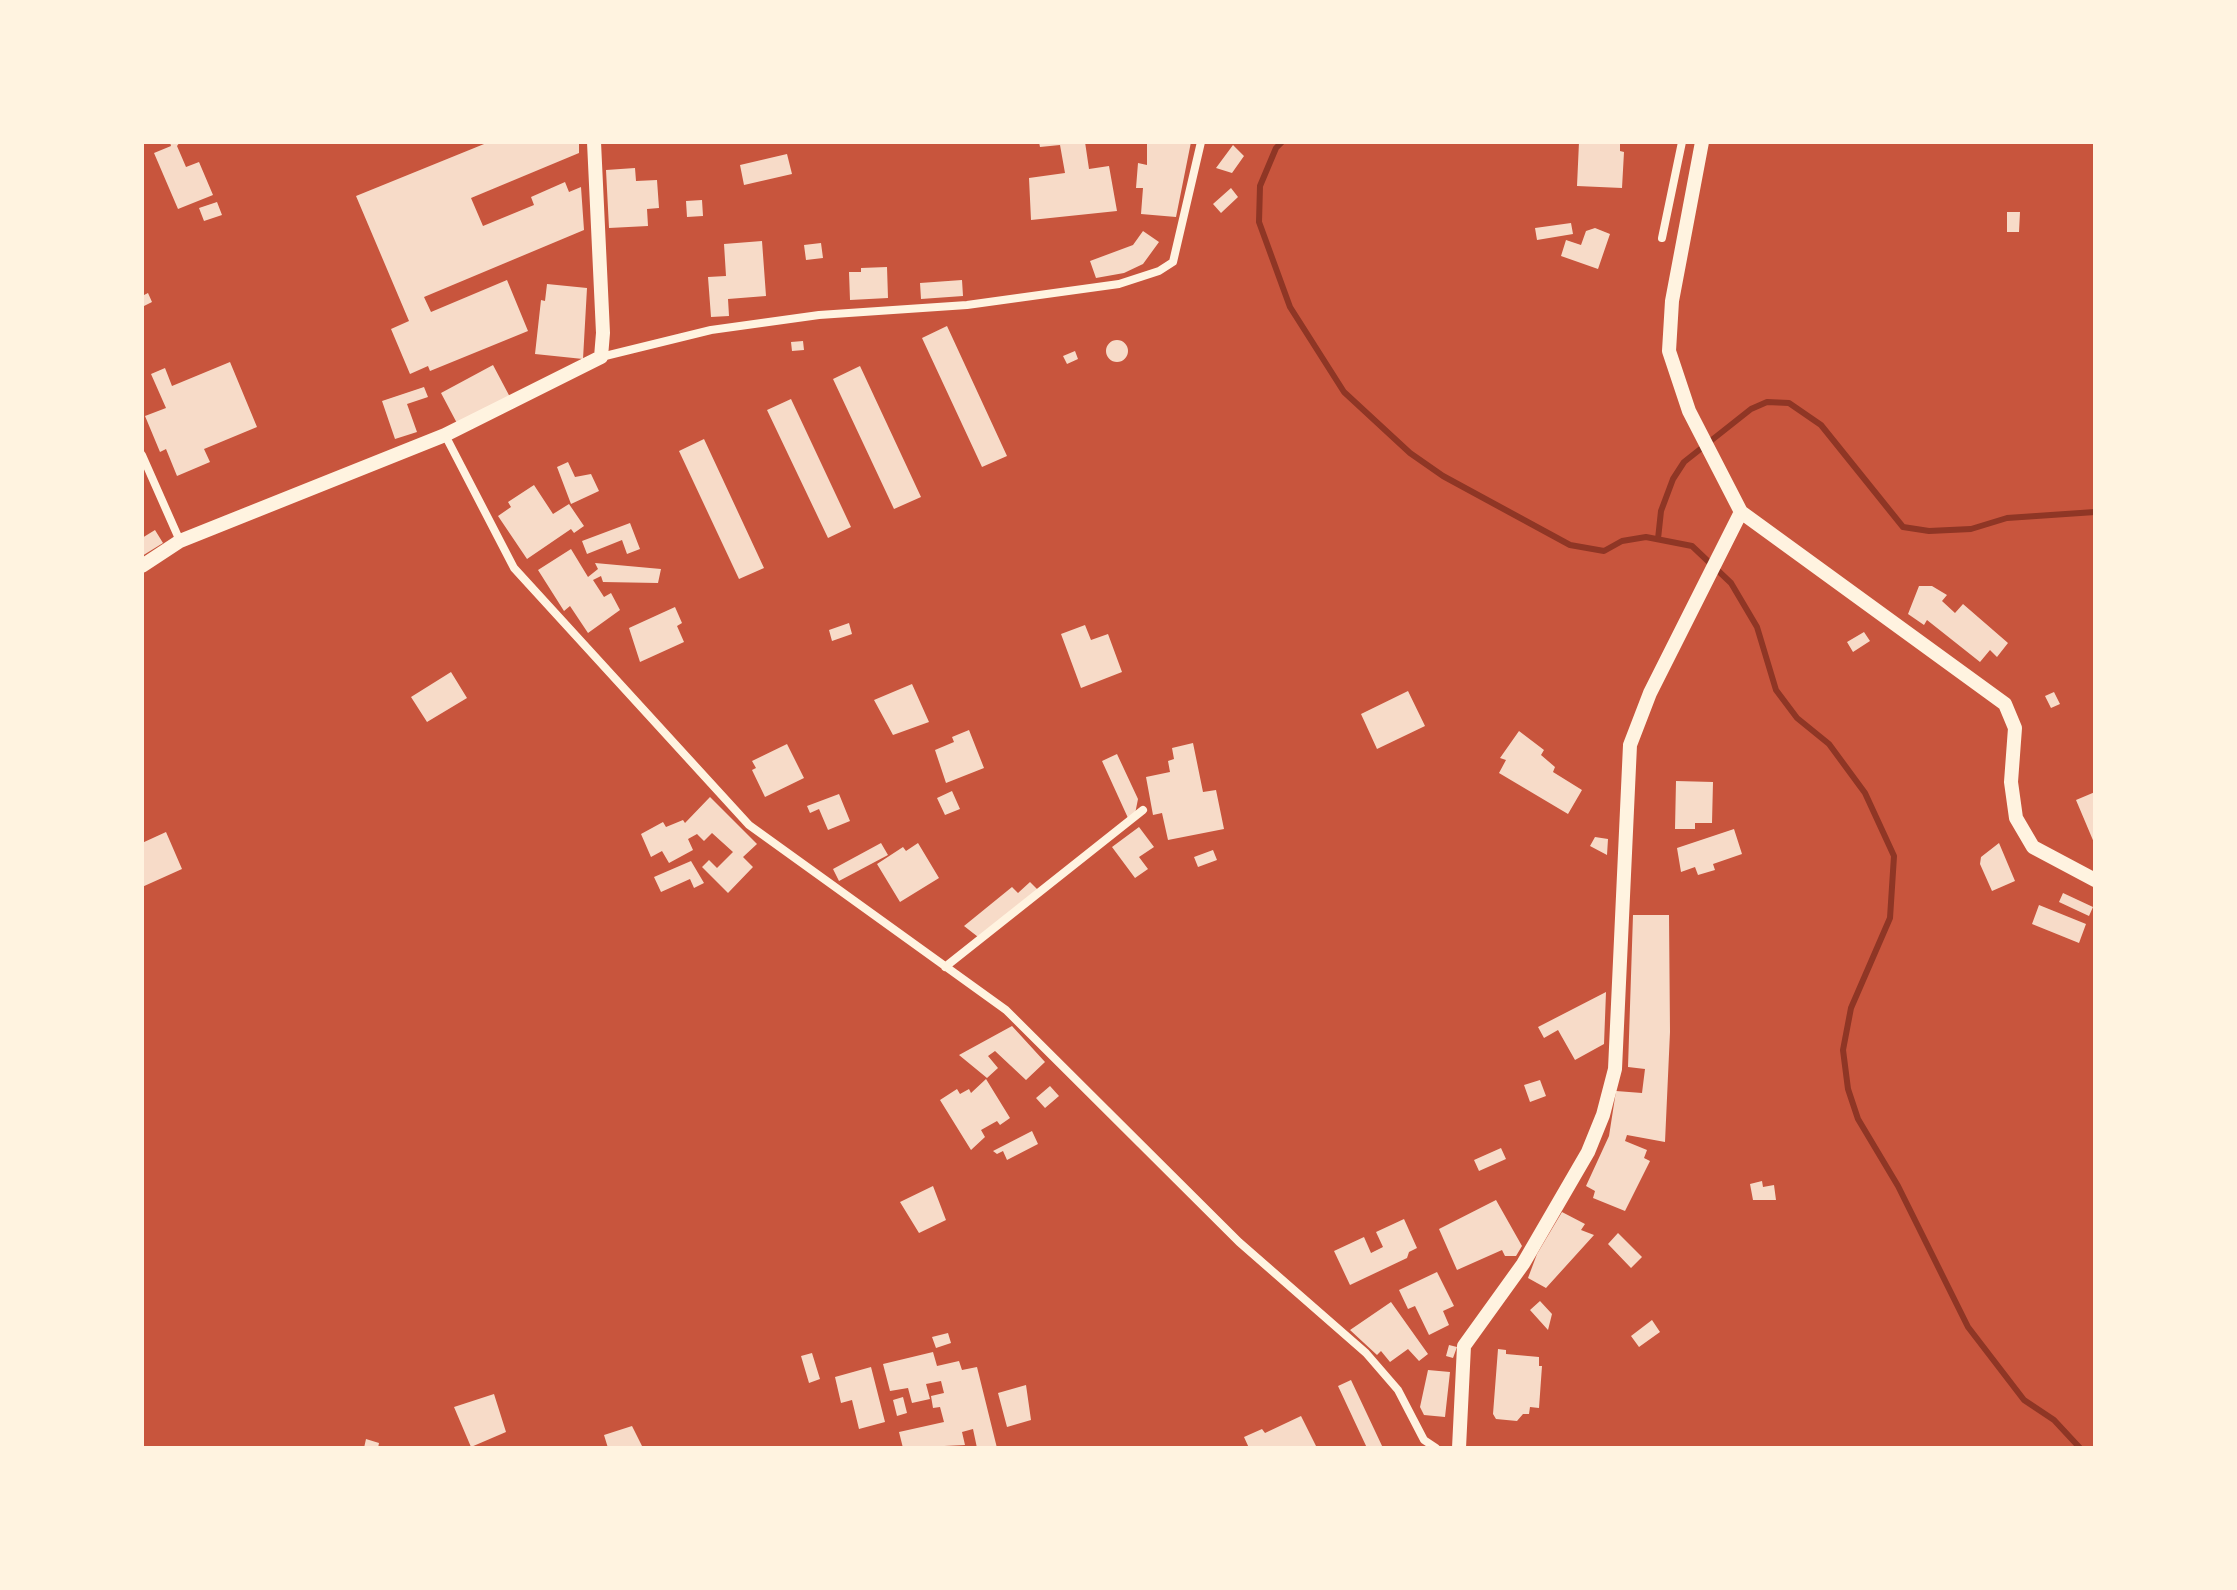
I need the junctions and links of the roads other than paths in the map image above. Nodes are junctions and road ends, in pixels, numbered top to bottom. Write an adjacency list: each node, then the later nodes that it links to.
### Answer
1 (594, 142): 6 (street)
2 (1201, 142): 6 (street)
3 (1682, 142): 5 (street)
4 (1702, 142): 9 (street)
5 (1662, 238)
6 (601, 357): 7 (street)
7 (445, 435): 10 (street); 14 (street)
8 (142, 455): 10 (street)
9 (1741, 512): 13 (street); 16 (street)
10 (180, 541): 11 (street)
11 (142, 566)
12 (1143, 810): 14 (street)
13 (2095, 880)
14 (945, 967): 15 (street)
15 (1436, 1448)
16 (1459, 1448)

